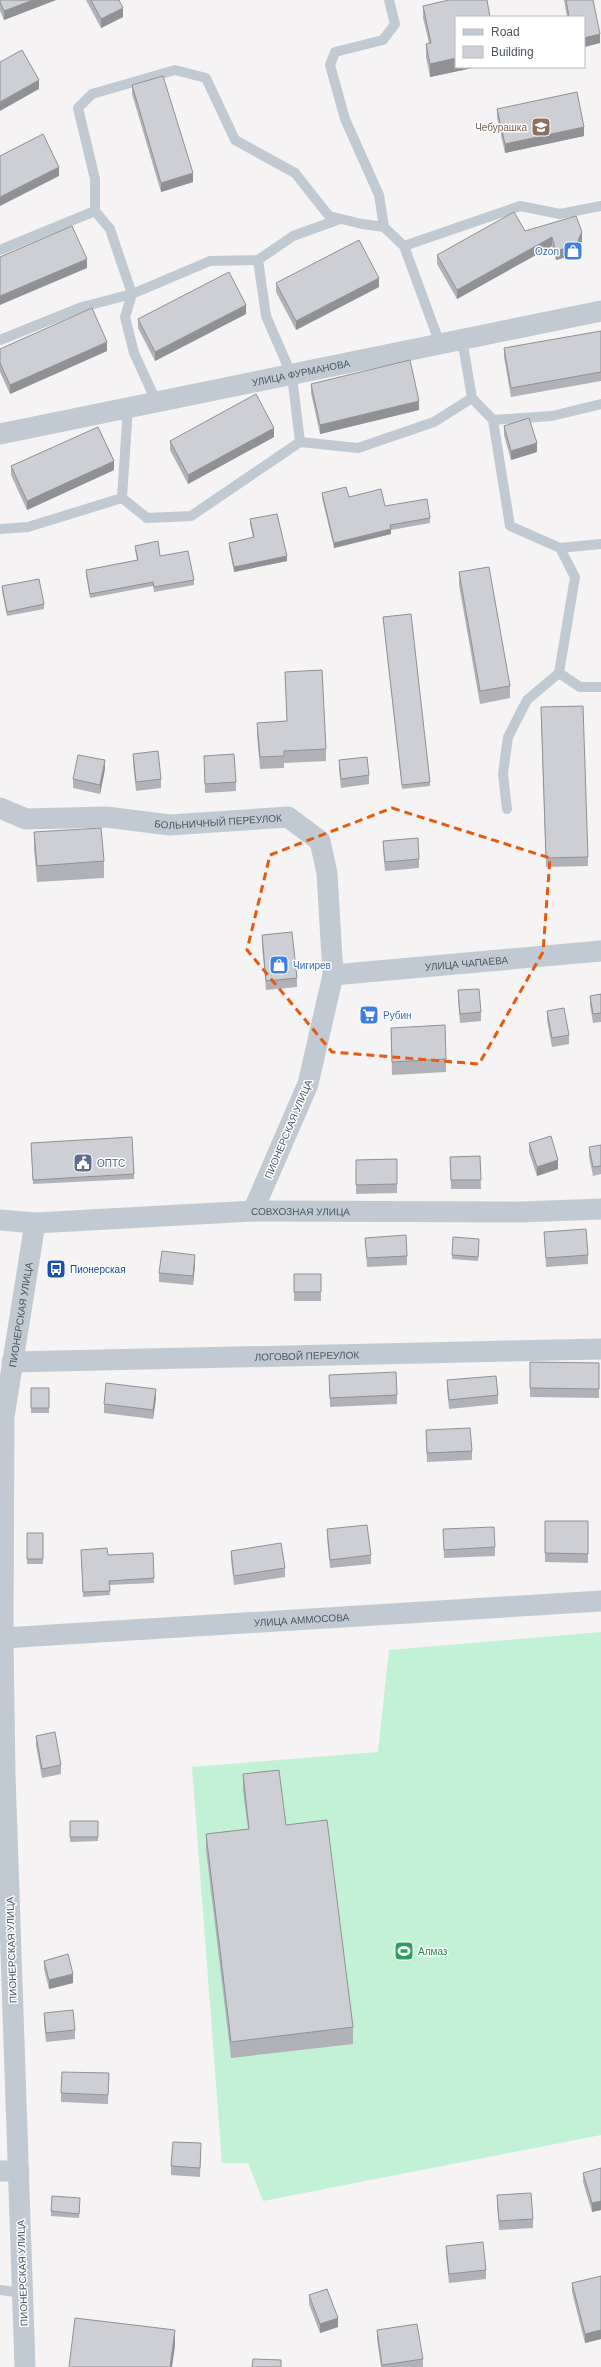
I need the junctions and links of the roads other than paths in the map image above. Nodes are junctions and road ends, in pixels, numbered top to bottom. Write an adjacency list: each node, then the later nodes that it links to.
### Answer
1 (389, 0): 5 (lane)
2 (601, 206): 6 (lane)
3 (95, 211): 4 (lane); 7 (lane); 9 (lane)
4 (340, 219): 5 (lane); 8 (lane)
5 (384, 226): 6 (lane)
6 (404, 246): 13 (lane)
7 (0, 250)
8 (258, 260): 9 (lane); 14 (lane)
9 (132, 294): 12 (lane); 16 (lane)
10 (601, 311): 11 (street, УЛИЦА ФУРМАНОВА)
11 (462, 339): 13 (street, УЛИЦА ФУРМАНОВА); 15 (lane)
12 (0, 340)
13 (440, 344): 14 (street, УЛИЦА ФУРМАНОВА)
14 (292, 376): 16 (street, УЛИЦА ФУРМАНОВА); 21 (lane)
15 (472, 398): 19 (lane); 21 (lane)
16 (156, 401): 18 (street, УЛИЦА ФУРМАНОВА)
17 (601, 404): 19 (lane)
18 (128, 407): 20 (street, УЛИЦА ФУРМАНОВА); 22 (lane)
19 (493, 420): 25 (lane)
20 (0, 434)
21 (300, 442): 22 (lane)
22 (122, 498): 23 (lane)
23 (0, 530)
24 (601, 544): 25 (lane)
25 (560, 548): 26 (lane)
26 (559, 673): 27 (lane); 29 (lane)
27 (601, 688)
28 (0, 808): 31 (street, БОЛЬНИЧНЫЙ ПЕРЕУЛОК)
29 (506, 809)
30 (601, 951): 31 (street, УЛИЦА ЧАПАЕВА)
31 (333, 975): 33 (street, ПИОНЕРСКАЯ УЛИЦА)
32 (601, 1209): 33 (street, СОВХОЗНАЯ УЛИЦА)
33 (253, 1211): 35 (street, СОВХОЗНАЯ УЛИЦА)
34 (0, 1220): 35 (street, СОВХОЗНАЯ УЛИЦА)
35 (35, 1223): 37 (street, ПИОНЕРСКАЯ УЛИЦА)
36 (601, 1350): 37 (street, ЛОГОВОЙ ПЕРЕУЛОК)
37 (12, 1362): 38 (street, ПИОНЕРСКАЯ УЛИЦА)
38 (2, 1418): 40 (street, ПИОНЕРСКАЯ УЛИЦА)
39 (601, 1601): 40 (street, УЛИЦА АММОСОВА)
40 (3, 1638): 41 (street, ПИОНЕРСКАЯ УЛИЦА)
41 (3, 1776): 42 (street, ПИОНЕРСКАЯ УЛИЦА)
42 (10, 2171): 44 (street, ПИОНЕРСКАЯ УЛИЦА)
43 (0, 2290): 44 (lane)
44 (23, 2293): 45 (street, ПИОНЕРСКАЯ УЛИЦА)
45 (25, 2367)

